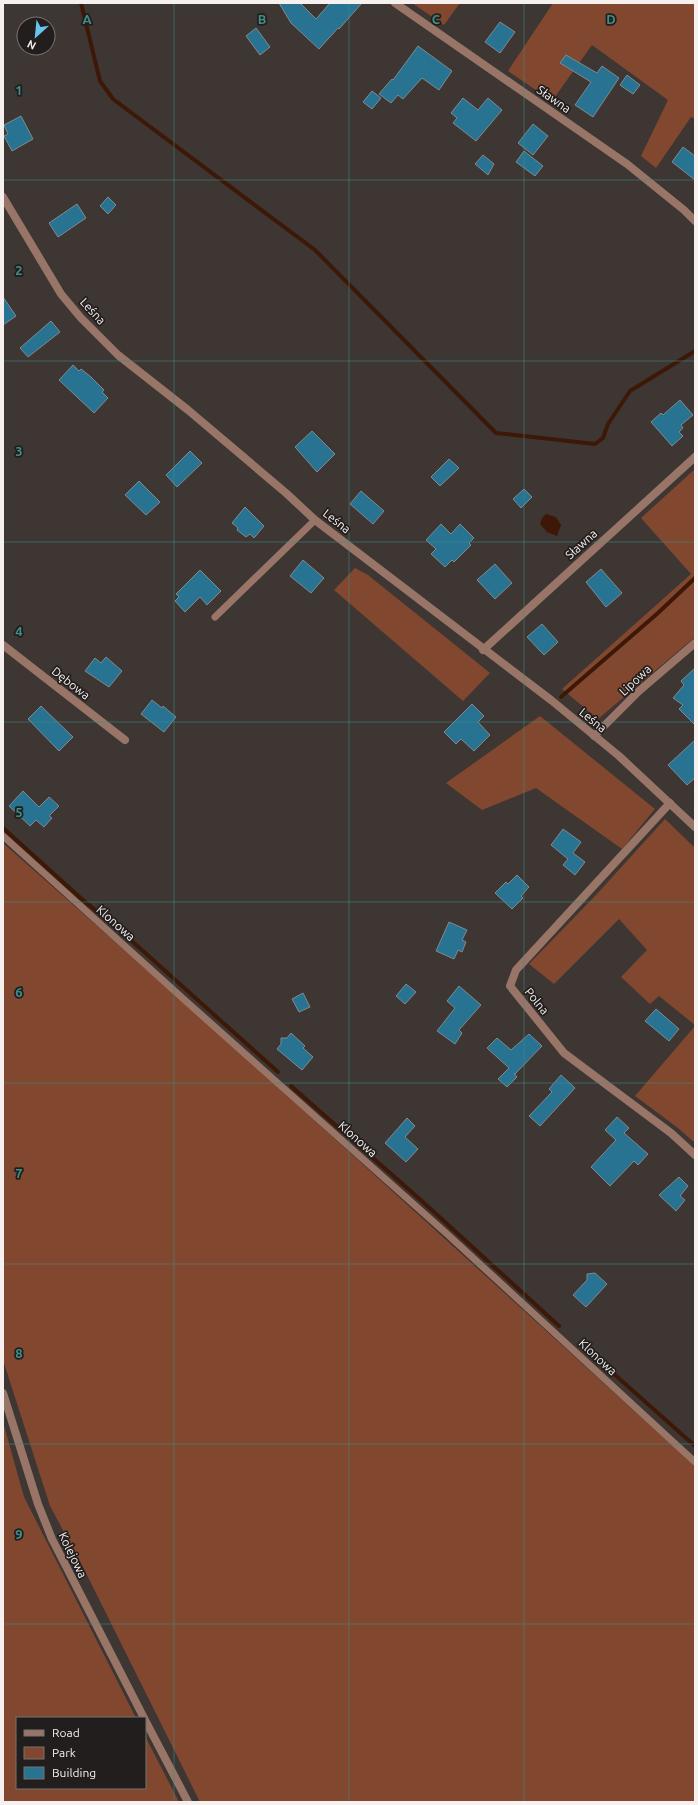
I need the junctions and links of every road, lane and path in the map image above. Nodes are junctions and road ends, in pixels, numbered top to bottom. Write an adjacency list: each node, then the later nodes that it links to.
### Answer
1 (395, 3): 3 (street, Sławna)
2 (3, 197): 5 (street, Leśna)
3 (695, 221)
4 (695, 456): 9 (street, Sławna)
5 (315, 520): 6 (lane); 9 (street, Leśna)
6 (215, 616)
7 (695, 643): 10 (street, Lipowa)
8 (3, 645): 11 (street, Dębowa)
9 (483, 650): 10 (street, Leśna)
10 (594, 736): 12 (street, Leśna)
11 (125, 740)
12 (670, 803): 13 (street, Leśna); 15 (street, Polna)
13 (695, 827)
14 (3, 836): 17 (lane, Klonowa)
15 (695, 1155)
16 (3, 1393): 18 (street, Kolejowa)
17 (695, 1462)
18 (143, 1717)
19 (146, 1723): 20 (street, Kolejowa)
20 (188, 1802)

